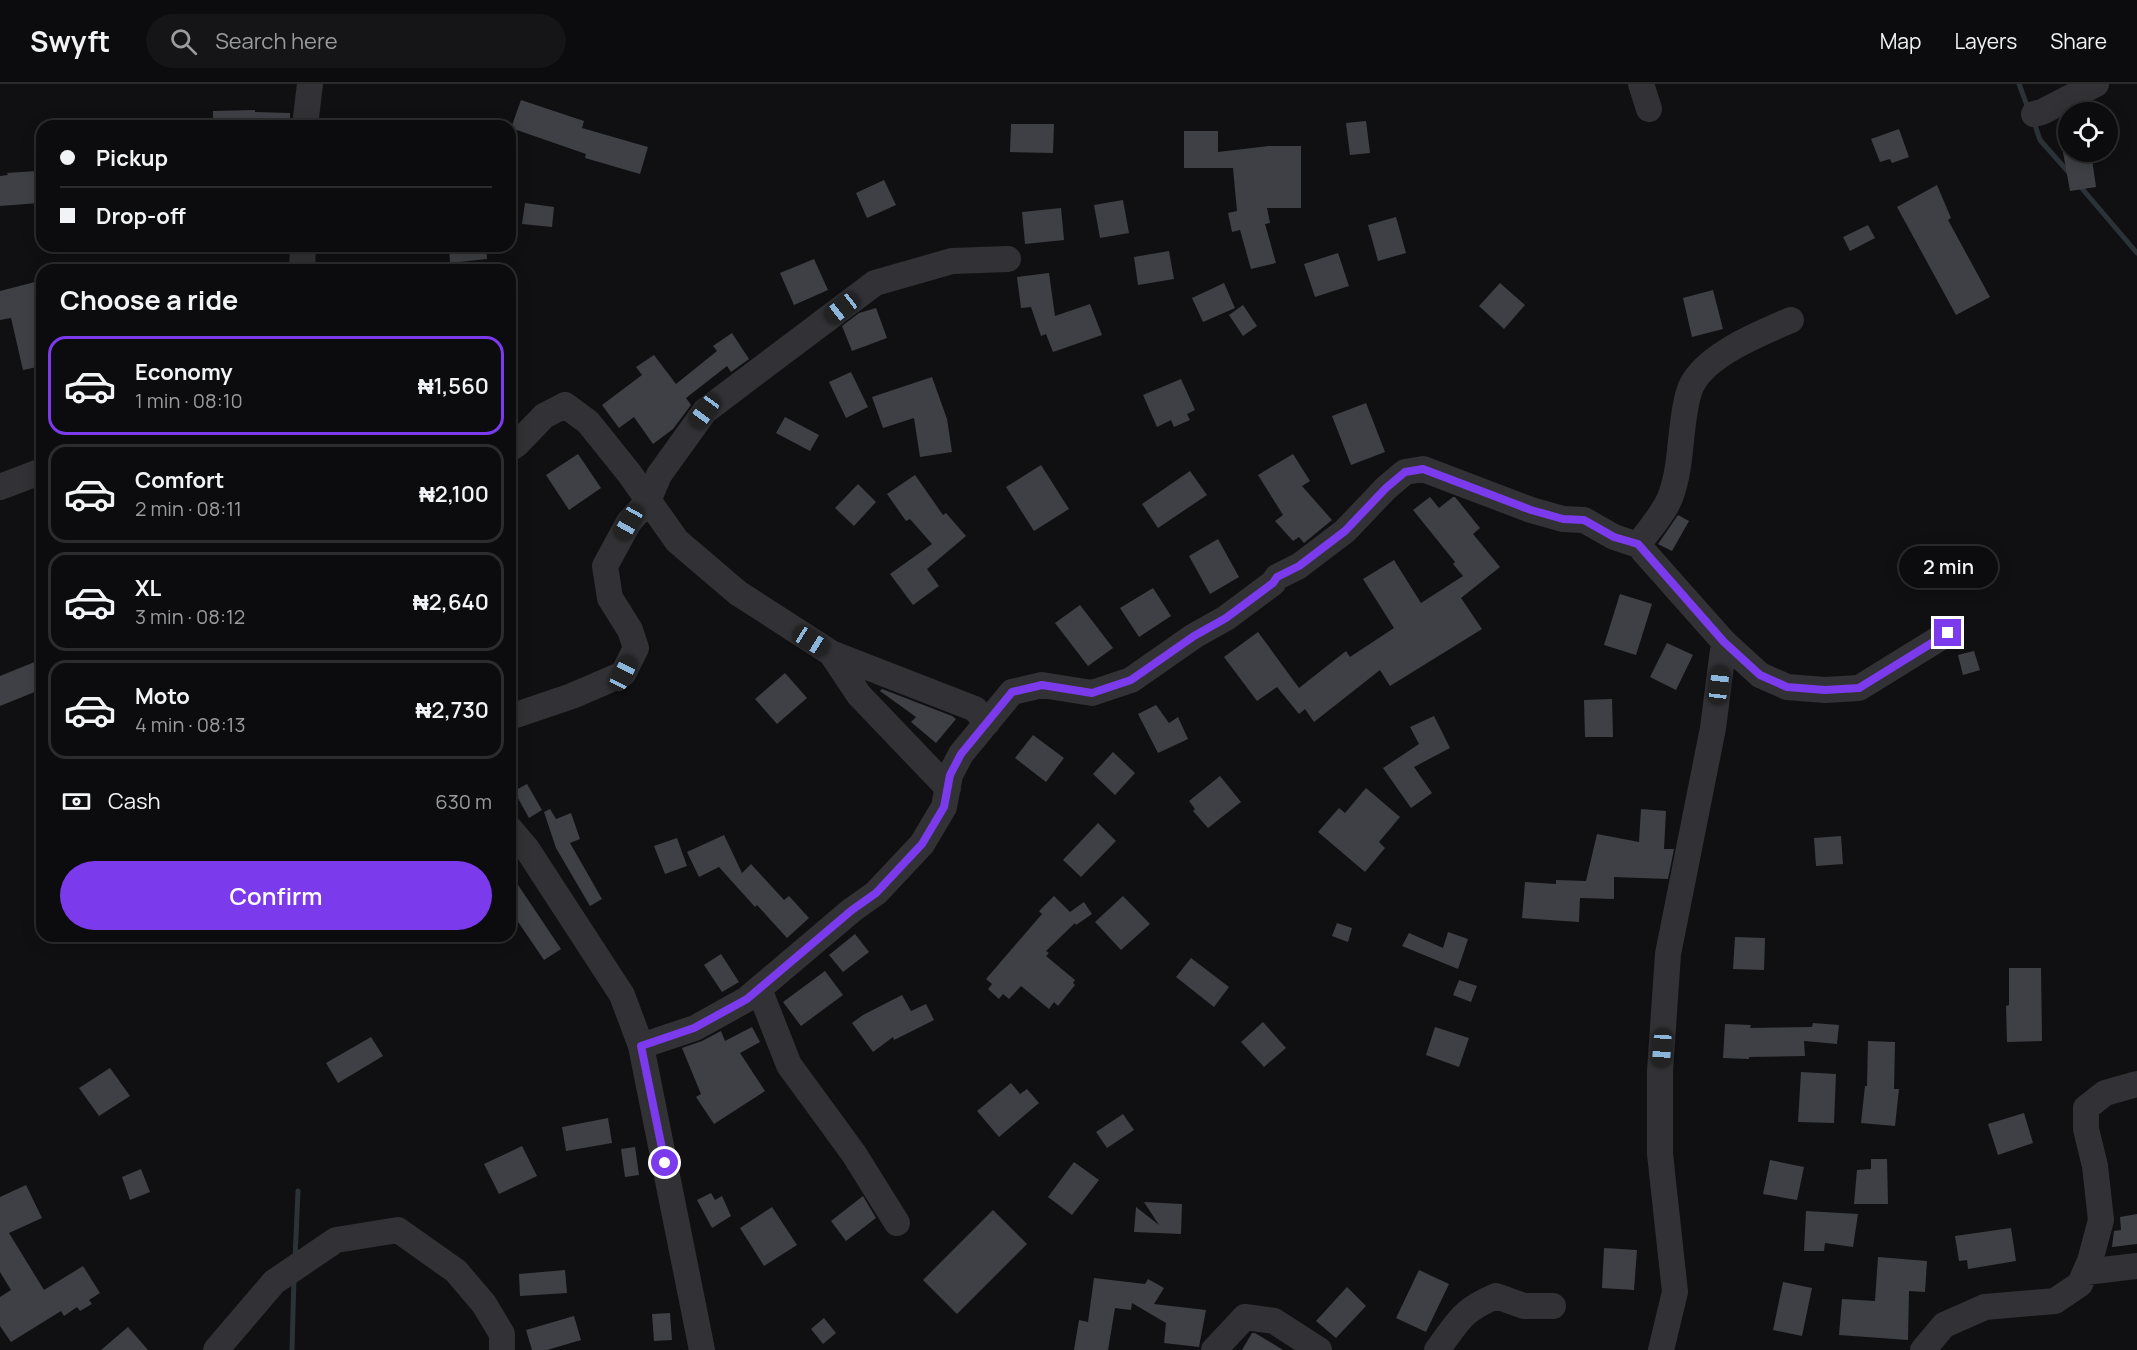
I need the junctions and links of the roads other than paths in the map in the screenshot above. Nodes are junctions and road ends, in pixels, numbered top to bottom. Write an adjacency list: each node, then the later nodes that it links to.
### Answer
1 (310, 84): 6 (street)
2 (1641, 84): 4 (street)
3 (2096, 84): 5 (street)
4 (1650, 109)
5 (2034, 114)
6 (306, 120)
7 (1008, 259): 12 (street)
8 (1791, 320): 13 (street)
9 (516, 445): 12 (street)
10 (36, 473): 11 (street)
11 (0, 487)
12 (648, 501): 16 (street); 17 (street)
13 (1638, 544): 15 (street); 18 (street)
14 (1948, 633): 15 (street)
15 (1724, 642): 34 (street)
16 (831, 653): 18 (street); 19 (street)
17 (516, 715)
18 (987, 723): 19 (street)
19 (948, 788): 21 (street)
20 (516, 836): 22 (street)
21 (759, 989): 22 (street); 24 (street)
22 (641, 1046): 30 (street)
23 (2137, 1084): 26 (street)
24 (897, 1223)
25 (2137, 1266): 26 (street)
26 (2086, 1272): 35 (street)
27 (1553, 1306): 33 (street)
28 (216, 1350): 29 (street)
29 (502, 1350)
30 (702, 1350)
31 (1214, 1350): 32 (street)
32 (1319, 1350)
33 (1437, 1350)
34 (1661, 1350)
35 (1923, 1350)

